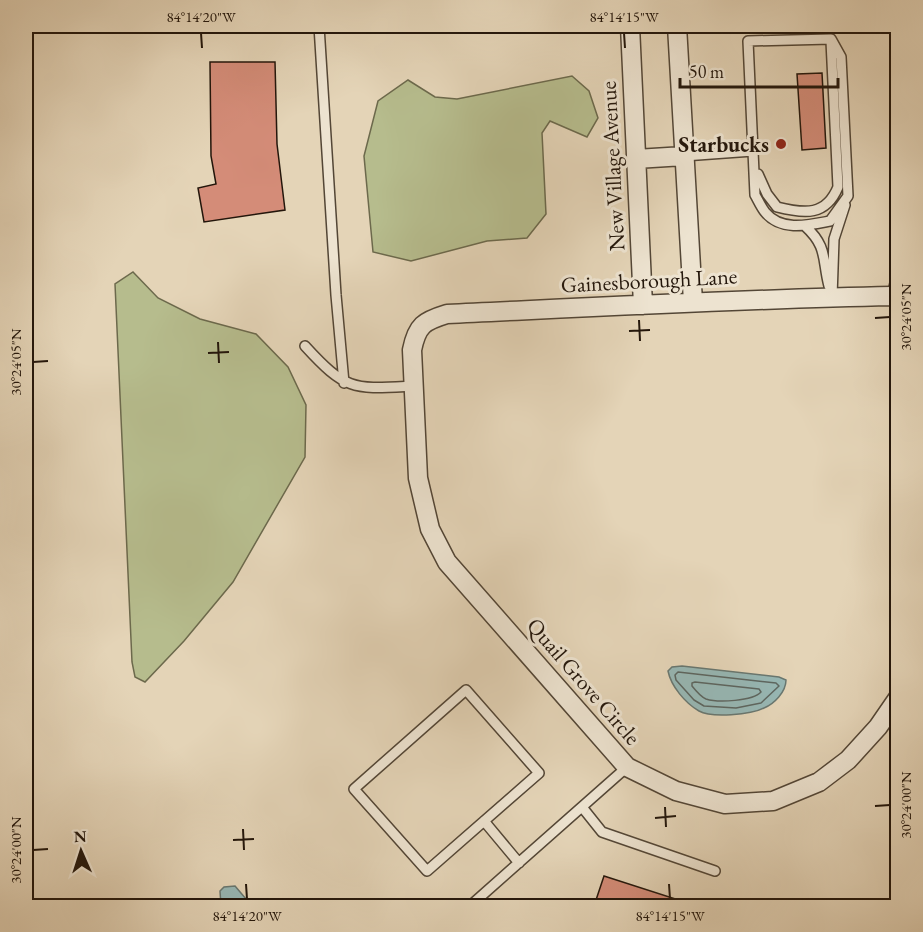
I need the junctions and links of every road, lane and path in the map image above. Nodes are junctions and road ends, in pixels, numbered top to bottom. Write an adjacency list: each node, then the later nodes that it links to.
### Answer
1 (319, 26): 17 (lane)
2 (630, 26): 7 (street, New Village Avenue)
3 (677, 26): 6 (street)
4 (831, 39): 5 (lane); 5 (lane); 8 (lane)
5 (753, 151): 6 (lane); 9 (lane)
6 (684, 156): 7 (street); 13 (street)
7 (636, 159): 14 (street, New Village Avenue)
8 (848, 196): 9 (lane); 11 (lane)
9 (806, 226): 11 (lane)
10 (897, 270): 12 (lane)
11 (832, 297): 12 (street, Gainesborough Lane); 13 (street, Gainesborough Lane)
12 (895, 297)
13 (693, 302): 14 (street, Gainesborough Lane)
14 (643, 305): 15 (street, Gainesborough Lane)
15 (415, 334): 18 (street, Quail Grove Circle)
16 (305, 346): 17 (lane)
17 (344, 383): 18 (lane)
18 (414, 386): 20 (street, Quail Grove Circle)
19 (897, 698): 20 (street, Quail Grove Circle)
20 (627, 767): 21 (lane)
21 (582, 807): 23 (lane); 24 (lane)
22 (484, 821): 22 (lane); 23 (lane)
23 (519, 863): 25 (lane)
24 (715, 871)
25 (470, 906)

